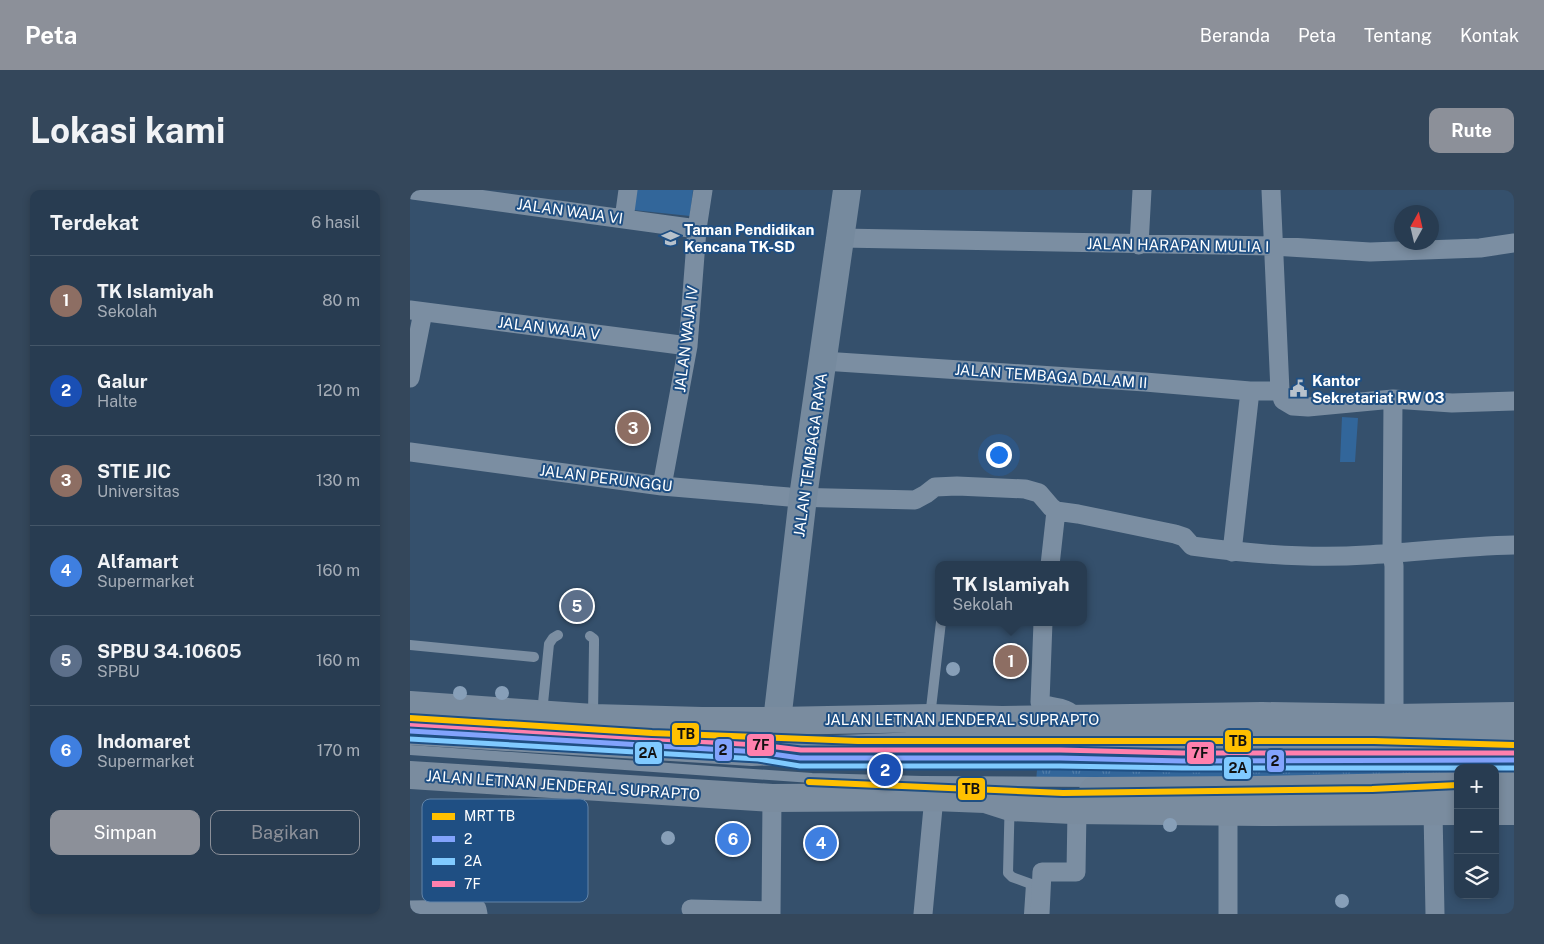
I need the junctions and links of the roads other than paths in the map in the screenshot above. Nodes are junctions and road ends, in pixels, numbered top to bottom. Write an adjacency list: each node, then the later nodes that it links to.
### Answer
1 (414, 190): 7 (street, JALAN WAJA VI)
2 (628, 190): 7 (street)
3 (703, 190): 8 (street, JALAN WAJA IV)
4 (847, 190): 9 (street, JALAN TEMBAGA RAYA)
5 (1142, 190): 11 (street)
6 (1271, 190): 12 (street)
7 (624, 219): 8 (street, JALAN WAJA VI)
8 (698, 229): 14 (street, JALAN WAJA IV)
9 (841, 238): 11 (street, JALAN HARAPAN MULIA I); 15 (street, JALAN TEMBAGA RAYA)
10 (1514, 243): 12 (street, JALAN HARAPAN MULIA I)
11 (1139, 245): 12 (street, JALAN HARAPAN MULIA I)
12 (1273, 246): 18 (street)
13 (416, 311): 14 (street, JALAN WAJA V); 16 (street)
14 (688, 346): 22 (street, JALAN WAJA IV)
15 (823, 361): 17 (street, JALAN TEMBAGA DALAM II); 23 (street, JALAN TEMBAGA RAYA)
16 (410, 378)
17 (1250, 391): 18 (street, JALAN TEMBAGA DALAM II); 26 (street)
18 (1280, 391): 19 (street)
19 (1393, 399): 20 (street); 27 (street)
20 (1514, 401)
21 (410, 452): 22 (street, JALAN PERUNGGU)
22 (662, 486): 23 (street, JALAN PERUNGGU)
23 (803, 497): 24 (street, JALAN PERUNGGU); 42 (street, JALAN TEMBAGA RAYA)
24 (1056, 511): 26 (street); 28 (street)
25 (1514, 545): 27 (street)
26 (1232, 552): 27 (street)
27 (1392, 553): 41 (street)
28 (1050, 561)
29 (941, 626): 39 (lane)
30 (1043, 626): 40 (street)
31 (558, 635): 36 (lane)
32 (590, 636): 38 (lane)
33 (410, 645): 34 (lane)
34 (534, 657)
35 (410, 705): 36 (main road, JALAN LETNAN JENDERAL SUPRAPTO)
36 (542, 714): 38 (main road, JALAN LETNAN JENDERAL SUPRAPTO)
37 (1514, 716): 41 (main road, JALAN LETNAN JENDERAL SUPRAPTO)
38 (593, 718): 42 (main road, JALAN LETNAN JENDERAL SUPRAPTO)
39 (930, 718): 40 (main road, JALAN LETNAN JENDERAL SUPRAPTO); 42 (main road, JALAN LETNAN JENDERAL SUPRAPTO)
40 (1077, 718): 41 (main road, JALAN LETNAN JENDERAL SUPRAPTO)
41 (1394, 718)
42 (777, 721)
43 (410, 731): 46 (main road, JALAN LETNAN JENDERAL SUPRAPTO)
44 (1514, 736): 46 (main road, JALAN LETNAN JENDERAL SUPRAPTO)
45 (410, 750): 51 (lane)
46 (756, 752): 47 (lane)
47 (1514, 760)
48 (410, 775): 56 (main road, JALAN LETNAN JENDERAL SUPRAPTO)
49 (1499, 776): 50 (lane)
50 (1514, 776)
51 (1454, 777)
52 (1514, 785): 54 (main road)
53 (1454, 786): 57 (main road, JALAN LETNAN JENDERAL SUPRAPTO)
54 (1499, 786)
55 (934, 797): 56 (main road, JALAN LETNAN JENDERAL SUPRAPTO); 57 (main road, JALAN LETNAN JENDERAL SUPRAPTO); 67 (street)
56 (772, 798): 66 (street)
57 (1002, 799): 58 (main road, JALAN LETNAN JENDERAL SUPRAPTO); 68 (lane)
58 (1077, 810): 62 (main road, JALAN LETNAN JENDERAL SUPRAPTO); 69 (street)
59 (1445, 811): 62 (main road, JALAN LETNAN JENDERAL SUPRAPTO); 71 (street)
60 (1499, 811): 61 (main road)
61 (1514, 811)
62 (1228, 812): 70 (street)
63 (690, 909): 66 (street)
64 (410, 910): 65 (street)
65 (478, 912)
66 (771, 912)
67 (923, 914)
68 (1029, 914)
69 (1040, 914)
70 (1228, 914)
71 (1435, 914)

